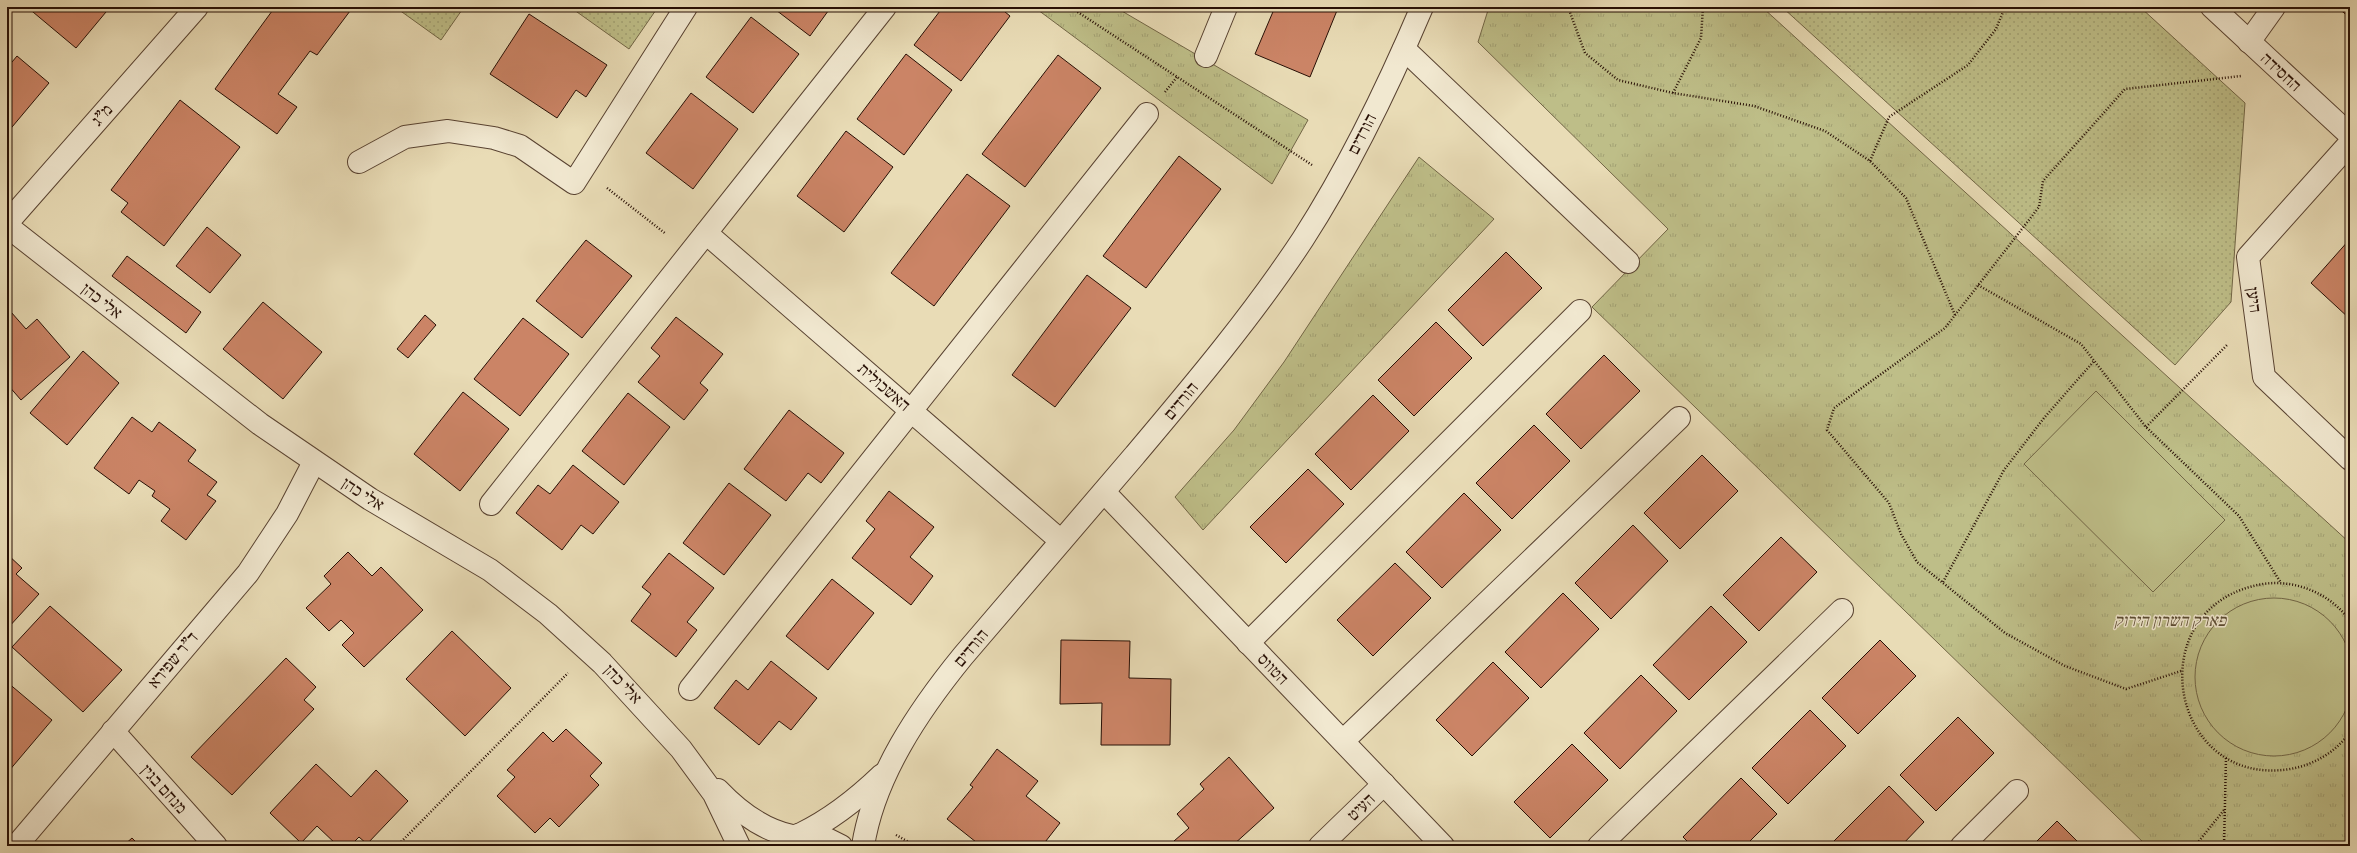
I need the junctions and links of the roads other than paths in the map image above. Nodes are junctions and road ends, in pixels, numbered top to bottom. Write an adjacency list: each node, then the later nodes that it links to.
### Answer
1 (197, 7): 15 (street, מ"ג)
2 (686, 7): 14 (street)
3 (885, 7): 17 (street)
4 (1226, 7): 10 (street)
5 (1422, 7): 9 (street, הורדים)
6 (2212, 7): 8 (street, החסידה)
7 (2274, 7): 8 (street)
8 (2249, 42): 12 (street, החסידה)
9 (1404, 48): 18 (street); 24 (street, הורדים)
10 (1206, 56)
11 (1147, 114): 20 (street)
12 (2350, 135)
13 (2350, 143): 22 (street, היען)
14 (359, 162)
15 (7, 223)
16 (7, 226): 23 (street, אלי כהן)
17 (706, 233): 20 (street, האשכולית); 25 (street)
18 (1628, 262)
19 (1580, 311): 28 (street)
20 (911, 411): 26 (street, האשכולית); 29 (street)
21 (1679, 418): 31 (street)
22 (2350, 459)
23 (314, 462): 30 (street, ד"ר שפירא); 33 (street, אלי כהן)
24 (1104, 492): 26 (street, הורדים); 28 (street, הטווס)
25 (491, 504)
26 (1062, 541): 32 (street, הורדים)
27 (1842, 610): 45 (street)
28 (1248, 643): 31 (street, הטווס)
29 (690, 689)
30 (113, 731): 37 (street, ד"ר שפירא); 38 (street, מנחם בגין)
31 (1343, 742): 34 (street, הטווס)
32 (892, 763): 36 (street, הורדים); 42 (street, הורדים)
33 (702, 776): 36 (street, אלי כהן); 39 (street, אלי כהן)
34 (1384, 784): 43 (street, העיט); 44 (street, הטווס)
35 (2017, 791): 46 (street)
36 (797, 835): 40 (street, הורדים); 41 (street, אלי כהן)
37 (16, 846)
38 (216, 846)
39 (739, 846)
40 (772, 846)
41 (841, 846)
42 (863, 846)
43 (1320, 846)
44 (1443, 846)
45 (1600, 846)
46 (1962, 846)

